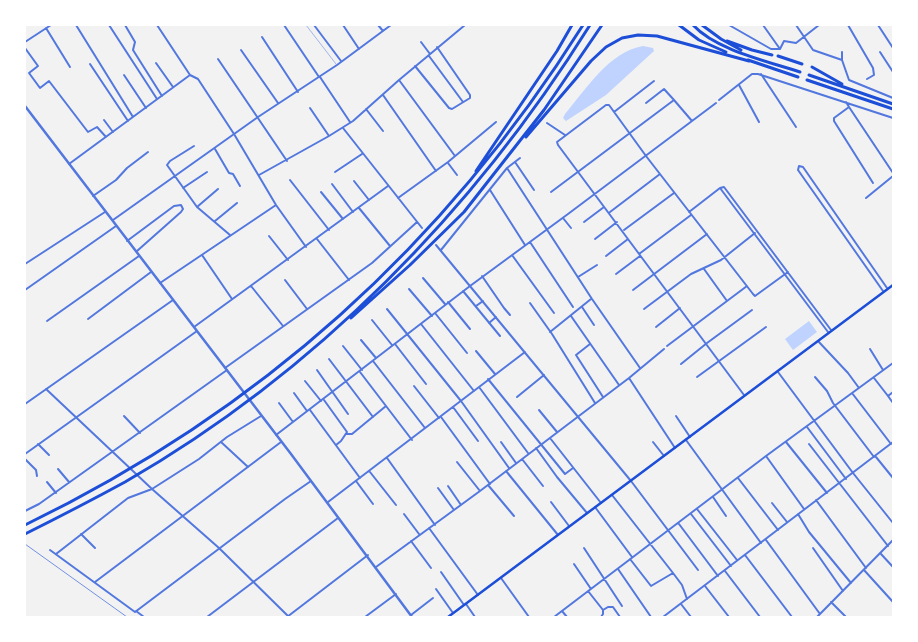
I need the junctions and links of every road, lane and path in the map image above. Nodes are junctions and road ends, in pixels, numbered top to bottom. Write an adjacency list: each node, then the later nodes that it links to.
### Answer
1 (51, 25): 26 (street)
2 (76, 25): 58 (street)
3 (109, 25): 77 (street)
4 (125, 25): 75 (street)
5 (157, 25): 61 (street)
6 (284, 25): 63 (street)
7 (306, 25): 52 (lane)
8 (314, 25): 49 (street)
9 (343, 25): 36 (street)
10 (378, 25): 27 (street)
11 (391, 25): 27 (street)
12 (465, 25): 33 (street)
13 (572, 25): 138 (highway)
14 (583, 25): 138 (highway)
15 (590, 25): 268 (highway)
16 (602, 25): 123 (highway)
17 (679, 25): 45 (highway)
18 (693, 25): 46 (highway)
19 (702, 25): 28 (highway)
20 (729, 25): 37 (street)
21 (762, 25): 37 (street)
22 (796, 25): 30 (street)
23 (819, 25): 30 (street)
24 (848, 25): 66 (street)
25 (878, 25): 35 (street)
26 (46, 28): 31 (street); 54 (street)
27 (383, 31): 36 (street)
28 (709, 31): 42 (highway); 46 (highway)
29 (262, 37): 73 (street)
30 (804, 37): 37 (street); 47 (street)
31 (25, 42)
32 (421, 42): 41 (street)
33 (438, 47): 41 (street); 80 (street)
34 (25, 48): 111 (street)
35 (893, 48)
36 (359, 49): 49 (street)
37 (780, 49)
38 (241, 50): 84 (street)
39 (842, 52): 47 (street)
40 (880, 52): 57 (street)
41 (429, 54): 53 (street); 80 (street)
42 (772, 55)
43 (778, 56): 51 (highway)
44 (218, 59): 94 (street)
45 (749, 60): 64 (highway); 123 (highway)
46 (766, 60): 56 (highway)
47 (842, 60): 76 (street)
48 (156, 62): 71 (street)
49 (342, 62): 52 (street)
50 (90, 64): 65 (street)
51 (802, 64)
52 (337, 65): 63 (street)
53 (415, 66): 67 (street); 80 (street)
54 (70, 67)
55 (812, 67): 72 (highway)
56 (800, 72)
57 (893, 72)
58 (106, 73): 65 (street); 93 (street)
59 (761, 74): 70 (street); 81 (street); 103 (street)
60 (124, 75): 88 (street)
61 (190, 75): 71 (street); 108 (street)
62 (809, 75): 72 (highway)
63 (319, 77): 73 (street); 99 (street)
64 (798, 77)
65 (99, 78): 97 (street)
66 (867, 79)
67 (399, 80): 74 (street); 116 (street)
68 (808, 80): 91 (highway)
69 (654, 81): 92 (street)
70 (739, 84): 79 (street); 102 (street)
71 (173, 88): 75 (street)
72 (854, 90): 85 (highway)
73 (298, 92): 84 (street)
74 (382, 94): 90 (street); 125 (street)
75 (162, 96): 88 (street)
76 (893, 98)
77 (157, 99)
78 (674, 100): 82 (street); 98 (street); 107 (street)
79 (719, 100)
80 (463, 102)
81 (846, 102): 87 (street); 95 (street)
82 (646, 103)
83 (716, 103): 98 (street)
84 (278, 104): 94 (street)
85 (893, 104)
86 (25, 106): 122 (street)
87 (849, 106): 132 (street); 136 (street)
88 (146, 108): 93 (street)
89 (310, 108): 110 (street)
90 (366, 109): 99 (street); 105 (street)
91 (893, 109)
92 (614, 112): 107 (street); 109 (street)
93 (133, 117): 97 (street)
94 (258, 117): 108 (street); 119 (street)
95 (893, 118)
96 (104, 120): 106 (street)
97 (128, 121): 106 (street)
98 (692, 121): 117 (street)
99 (350, 122): 104 (street)
100 (496, 122): 116 (street)
101 (547, 122): 109 (street)
102 (759, 122)
103 (796, 126)
104 (342, 128): 110 (street); 115 (street)
105 (383, 131)
106 (113, 132): 111 (street)
107 (629, 132): 117 (street); 126 (street)
108 (234, 134): 113 (street); 130 (street)
109 (565, 135): 126 (street)
110 (329, 136): 119 (street)
111 (106, 137): 122 (street)
112 (194, 146): 133 (street)
113 (215, 149): 133 (street); 139 (street)
114 (148, 152): 149 (street)
115 (362, 154): 128 (street); 140 (street)
116 (455, 156): 120 (street)
117 (646, 156): 129 (street); 148 (street)
118 (520, 158): 121 (street)
119 (287, 161): 130 (street)
120 (448, 162): 125 (street); 131 (street)
121 (515, 162): 124 (street); 144 (street)
122 (69, 164): 149 (street)
123 (500, 167): 268 (highway)
124 (507, 168): 143 (street); 177 (street)
125 (436, 171): 150 (street)
126 (578, 171): 146 (street); 148 (street)
127 (207, 172): 141 (street)
128 (335, 172)
129 (660, 174): 147 (street); 162 (street)
130 (259, 175): 154 (street)
131 (457, 175)
132 (893, 175): 151 (street)
133 (175, 177): 141 (street); 168 (street)
134 (290, 180): 176 (street)
135 (354, 181): 152 (street)
136 (874, 183)
137 (332, 184): 161 (street)
138 (467, 184): 423 (highway)
139 (240, 186)
140 (388, 186): 150 (street); 152 (street)
141 (183, 188): 156 (street)
142 (218, 190): 156 (street)
143 (490, 190): 189 (street); 192 (street)
144 (534, 190)
145 (321, 192): 167 (street)
146 (550, 192)
147 (674, 193): 163 (street); 178 (street)
148 (595, 194): 155 (street); 166 (street)
149 (93, 196): 160 (street)
150 (398, 198): 170 (street)
151 (866, 198)
152 (369, 200): 157 (street)
153 (237, 203): 169 (street)
154 (276, 205): 181 (street); 190 (street)
155 (605, 206): 162 (street); 171 (street)
156 (197, 207): 169 (street)
157 (359, 208): 161 (street); 191 (street)
158 (832, 208): 159 (street); 159 (street); 164 (street)
159 (828, 211): 165 (street)
160 (105, 212): 168 (street); 201 (street)
161 (353, 212): 167 (street)
162 (610, 212): 172 (street)
163 (690, 213): 179 (street); 180 (street); 196 (street)
164 (835, 213): 165 (street); 204 (street)
165 (831, 216): 208 (street)
166 (563, 218): 175 (street); 177 (street)
167 (343, 219): 176 (street)
168 (111, 221): 173 (street)
169 (215, 221): 181 (street)
170 (417, 222): 174 (street); 191 (street)
171 (584, 222)
172 (617, 222): 178 (street); 184 (street)
173 (116, 226): 186 (street); 222 (street)
174 (422, 228)
175 (571, 228)
176 (329, 230): 183 (street)
177 (547, 230): 187 (street); 211 (street)
178 (623, 231): 185 (street)
179 (756, 232): 199 (street); 207 (street)
180 (707, 234): 199 (street); 206 (street)
181 (230, 236): 194 (street)
182 (269, 236): 200 (street)
183 (317, 239): 190 (street); 214 (street)
184 (595, 239)
185 (628, 239): 196 (street); 198 (street)
186 (127, 241): 193 (street); 193 (street)
187 (530, 242): 189 (street); 235 (street)
188 (436, 245): 192 (street)
189 (526, 245): 195 (street)
190 (306, 246): 200 (street)
191 (390, 246): 214 (street)
192 (440, 251): 218 (street)
193 (136, 252): 197 (street)
194 (202, 255): 215 (street); 227 (street)
195 (512, 255): 210 (street); 243 (street)
196 (640, 255): 206 (street); 209 (street)
197 (139, 256): 205 (street); 250 (street)
198 (606, 256)
199 (725, 258): 203 (street); 219 (street)
200 (288, 260): 217 (street)
201 (25, 264)
202 (597, 265): 211 (street)
203 (704, 269): 225 (street); 231 (street)
204 (875, 270): 208 (street); 221 (street)
205 (151, 272): 215 (street); 248 (street)
206 (654, 273): 223 (street); 225 (street)
207 (786, 273): 219 (street); 262 (street)
208 (871, 273): 226 (street)
209 (616, 274)
210 (482, 276): 218 (street); 244 (street)
211 (578, 277): 228 (street)
212 (423, 278): 232 (street)
213 (286, 280): 238 (street)
214 (349, 280): 238 (street)
215 (160, 283): 229 (street)
216 (893, 285): 221 (main road)
217 (251, 286): 227 (street); 254 (street)
218 (470, 286): 224 (street); 230 (street)
219 (746, 286): 231 (street)
220 (409, 289): 245 (street)
221 (888, 289): 226 (main road)
222 (25, 290)
223 (634, 290)
224 (463, 291): 232 (street); 234 (street)
225 (668, 291): 237 (street); 240 (street)
226 (884, 292): 262 (main road)
227 (232, 299): 256 (street)
228 (592, 299): 236 (street); 284 (street)
229 (173, 300): 256 (street); 304 (street)
230 (483, 301): 234 (street); 247 (street)
231 (727, 301): 255 (street)
232 (447, 303): 242 (street); 259 (street)
233 (530, 303): 261 (street)
234 (476, 306): 251 (street)
235 (573, 307)
236 (582, 307): 246 (street); 253 (street)
237 (680, 308): 255 (street); 257 (street)
238 (307, 309): 254 (street)
239 (387, 309): 263 (street)
240 (644, 309)
241 (752, 310): 267 (street)
242 (435, 313): 245 (street); 277 (street)
243 (554, 313)
244 (510, 315)
245 (432, 316): 252 (street)
246 (570, 316): 261 (street); 270 (street)
247 (496, 317): 251 (street); 276 (street)
248 (88, 319)
249 (372, 320): 269 (street)
250 (47, 321)
251 (489, 323): 264 (street)
252 (421, 324): 263 (street); 305 (street)
253 (594, 325)
254 (283, 326): 285 (street)
255 (693, 326): 267 (street); 272 (street)
256 (194, 327): 260 (street)
257 (656, 327)
258 (766, 327): 281 (street)
259 (470, 330)
260 (197, 331): 285 (street); 331 (street)
261 (550, 332): 317 (street)
262 (830, 332): 266 (main road)
263 (407, 334): 269 (street); 315 (street)
264 (500, 336)
265 (362, 340): 278 (street)
266 (818, 340): 289 (main road); 303 (street)
267 (707, 343): 281 (street); 283 (street)
268 (319, 344): 429 (highway)
269 (394, 344): 278 (street); 299 (street)
270 (590, 344): 301 (street); 313 (street)
271 (343, 346): 287 (street)
272 (667, 346)
273 (664, 349): 284 (street)
274 (870, 349): 288 (street)
275 (476, 351): 290 (street)
276 (525, 352): 290 (street); 291 (street)
277 (467, 354)
278 (376, 358): 280 (street)
279 (329, 359): 298 (street)
280 (373, 360): 287 (street); 336 (street)
281 (720, 361): 292 (street); 310 (street)
282 (893, 363): 288 (street)
283 (681, 364)
284 (641, 368): 294 (street)
285 (226, 369): 327 (street); 338 (street)
286 (318, 370): 306 (street)
287 (361, 370): 298 (street); 320 (street)
288 (883, 370): 295 (street)
289 (778, 371): 310 (main road); 333 (street)
290 (495, 374): 296 (street)
291 (544, 375): 312 (street); 328 (street)
292 (697, 377)
293 (815, 377): 321 (street)
294 (629, 378): 301 (street); 357 (street)
295 (873, 378): 303 (street); 311 (street)
296 (488, 379): 302 (street); 351 (street)
297 (305, 381): 314 (street)
298 (346, 382): 306 (street); 330 (street)
299 (426, 384)
300 (414, 386): 332 (street)
301 (619, 386): 313 (street)
302 (479, 387): 305 (street); 360 (street)
303 (859, 388): 309 (street)
304 (46, 389): 319 (street); 331 (street)
305 (474, 391): 315 (street)
306 (334, 392): 314 (street); 325 (street)
307 (893, 392): 311 (street)
308 (294, 393): 323 (street)
309 (852, 393): 321 (street); 352 (street)
310 (745, 396): 341 (main road)
311 (888, 396): 318 (street)
312 (517, 397)
313 (603, 397): 317 (street)
314 (322, 400): 323 (street); 339 (street)
315 (461, 402): 322 (street); 371 (street)
316 (279, 403): 334 (street)
317 (595, 403): 328 (street)
318 (893, 403)
319 (25, 404)
320 (387, 406): 330 (street); 343 (street)
321 (835, 406): 333 (street); 364 (street)
322 (453, 407): 332 (street); 345 (street)
323 (309, 410): 334 (street); 355 (street)
324 (539, 410): 337 (street)
325 (348, 414)
326 (124, 416): 338 (street)
327 (261, 416): 340 (street); 346 (street)
328 (577, 416): 337 (street); 383 (street)
329 (676, 416): 341 (street)
330 (373, 417): 339 (street)
331 (75, 418): 353 (street); 358 (street)
332 (440, 418): 336 (street); 387 (street)
333 (815, 420): 335 (street); 376 (street)
334 (293, 422): 340 (street)
335 (807, 426): 350 (street); 381 (street)
336 (425, 429): 343 (street)
337 (557, 432): 342 (street)
338 (140, 433): 358 (street)
339 (346, 434): 355 (street)
340 (276, 435): 347 (street)
341 (690, 437): 344 (main road)
342 (550, 438): 351 (street); 372 (street)
343 (412, 440): 365 (street)
344 (686, 440): 357 (main road); 393 (street)
345 (478, 441)
346 (221, 442): 370 (street); 392 (street)
347 (282, 442): 370 (street); 382 (street)
348 (501, 442): 369 (street)
349 (654, 442): 362 (street)
350 (786, 442): 363 (street); 396 (street)
351 (542, 443): 356 (street); 372 (street)
352 (892, 443): 364 (street)
353 (38, 444): 359 (street); 361 (street)
354 (809, 444): 388 (street)
355 (336, 445): 378 (street)
356 (536, 448): 360 (street); 414 (street)
357 (675, 448): 362 (main road)
358 (113, 452): 385 (street); 392 (street)
359 (25, 454)
360 (529, 454): 367 (street)
361 (49, 455)
362 (664, 456): 383 (main road)
363 (766, 456): 379 (street); 409 (street)
364 (875, 456): 376 (street); 380 (street)
365 (387, 458): 375 (street); 424 (street)
366 (25, 459): 377 (street)
367 (522, 459): 369 (street); 390 (street)
368 (456, 462): 394 (street)
369 (516, 463): 371 (street)
370 (248, 467): 418 (street)
371 (509, 468): 374 (street)
372 (573, 468): 402 (street)
373 (58, 469): 385 (street)
374 (506, 471): 387 (street); 432 (street)
375 (370, 472): 378 (street); 405 (street)
376 (853, 473): 381 (street); 422 (street)
377 (37, 476)
378 (360, 478): 386 (street)
379 (738, 478): 393 (street); 427 (street)
380 (893, 478)
381 (846, 479): 388 (street)
382 (311, 481): 400 (street); 440 (street)
383 (631, 481): 397 (main road); 428 (street)
384 (47, 482): 395 (street)
385 (70, 482): 395 (street)
386 (356, 482): 400 (street); 404 (street)
387 (489, 484): 394 (street); 416 (street)
388 (840, 484): 396 (street); 438 (street)
389 (448, 486): 406 (street)
390 (543, 486)
391 (438, 488): 410 (street)
392 (152, 489): 418 (street); 430 (street)
393 (721, 490): 398 (street); 437 (street)
394 (480, 491): 406 (street)
395 (56, 493): 411 (street)
396 (826, 493): 399 (street)
397 (612, 495): 402 (main road); 436 (street)
398 (713, 497): 408 (street); 417 (street)
399 (816, 500): 409 (street); 458 (street)
400 (328, 502): 419 (street)
401 (551, 502): 425 (street)
402 (601, 503): 407 (main road)
403 (772, 503): 420 (street)
404 (373, 504)
405 (396, 505)
406 (461, 505): 410 (street)
407 (595, 507): 414 (main road); 450 (street)
408 (696, 509): 412 (street); 451 (street)
409 (804, 509): 415 (street)
410 (454, 510): 424 (street)
411 (25, 511)
412 (691, 513): 421 (street); 453 (street)
413 (404, 514): 431 (street)
414 (587, 514): 425 (main road)
415 (798, 514): 420 (street); 444 (street)
416 (514, 516)
417 (726, 516)
418 (183, 517): 440 (street); 467 (street)
419 (338, 518): 447 (street); 466 (street)
420 (787, 522): 427 (street)
421 (678, 523): 428 (street); 463 (street)
422 (893, 523)
423 (25, 525)
424 (435, 525): 426 (street)
425 (570, 526): 432 (main road)
426 (429, 528): 431 (street); 475 (street)
427 (778, 530): 433 (street)
428 (669, 531): 436 (street); 459 (street)
429 (25, 534)
430 (80, 534): 439 (street); 446 (street)
431 (419, 535): 435 (street)
432 (558, 535): 464 (main road)
433 (766, 540): 437 (street); 487 (street)
434 (893, 540): 438 (street)
435 (410, 542): 454 (street); 456 (street)
436 (651, 543): 450 (street); 462 (street)
437 (761, 543): 448 (street)
438 (888, 546): 445 (street)
439 (96, 548)
440 (219, 548): 466 (street); 484 (street)
441 (584, 548): 465 (street)
442 (813, 548): 449 (street)
443 (50, 550): 446 (street)
444 (826, 552): 449 (street); 468 (street)
445 (880, 553): 455 (street); 458 (street)
446 (56, 554): 467 (street)
447 (368, 555): 454 (street); 492 (street)
448 (745, 555): 451 (street); 506 (street)
449 (820, 557): 472 (street)
450 (631, 558): 457 (street); 462 (street)
451 (737, 561): 453 (street)
452 (574, 564): 471 (street)
453 (731, 566): 460 (street)
454 (376, 567): 474 (street)
455 (893, 567)
456 (431, 568)
457 (618, 569): 465 (street); 501 (street)
458 (865, 569): 468 (street); 479 (street)
459 (698, 570)
460 (725, 570): 463 (street); 505 (street)
461 (442, 572): 480 (street)
462 (673, 573): 477 (street)
463 (718, 576): 469 (street)
464 (501, 578): 475 (main road); 496 (street)
465 (604, 578): 471 (street); 482 (street)
466 (254, 581): 491 (street); 492 (street)
467 (95, 582): 484 (street)
468 (851, 582): 472 (street)
469 (705, 586): 477 (street); 504 (street)
470 (436, 589): 486 (street)
471 (591, 589): 473 (street)
472 (843, 590): 478 (street)
473 (588, 591): 483 (street); 485 (street)
474 (396, 594): 488 (street); 493 (street)
475 (478, 595): 480 (main road)
476 (433, 598): 488 (street)
477 (687, 599): 481 (street)
478 (832, 602): 487 (street); 508 (street)
479 (893, 602)
480 (465, 604): 486 (main road); 495 (street)
481 (681, 604): 489 (street); 503 (street)
482 (622, 606)
483 (603, 610): 499 (street); 500 (street)
484 (136, 611): 490 (street)
485 (562, 611): 497 (street); 498 (street)
486 (453, 613): 494 (main road)
487 (820, 614): 507 (street)
488 (412, 616)
489 (667, 616): 502 (street)
490 (144, 617)
491 (206, 617)
492 (288, 617)
493 (365, 617)
494 (448, 617)
495 (475, 617)
496 (529, 617)
497 (554, 617)
498 (567, 617)
499 (601, 617)
500 (620, 617)
501 (651, 617)
502 (663, 617)
503 (691, 617)
504 (729, 617)
505 (760, 617)
506 (792, 617)
507 (817, 617)
508 (846, 617)

